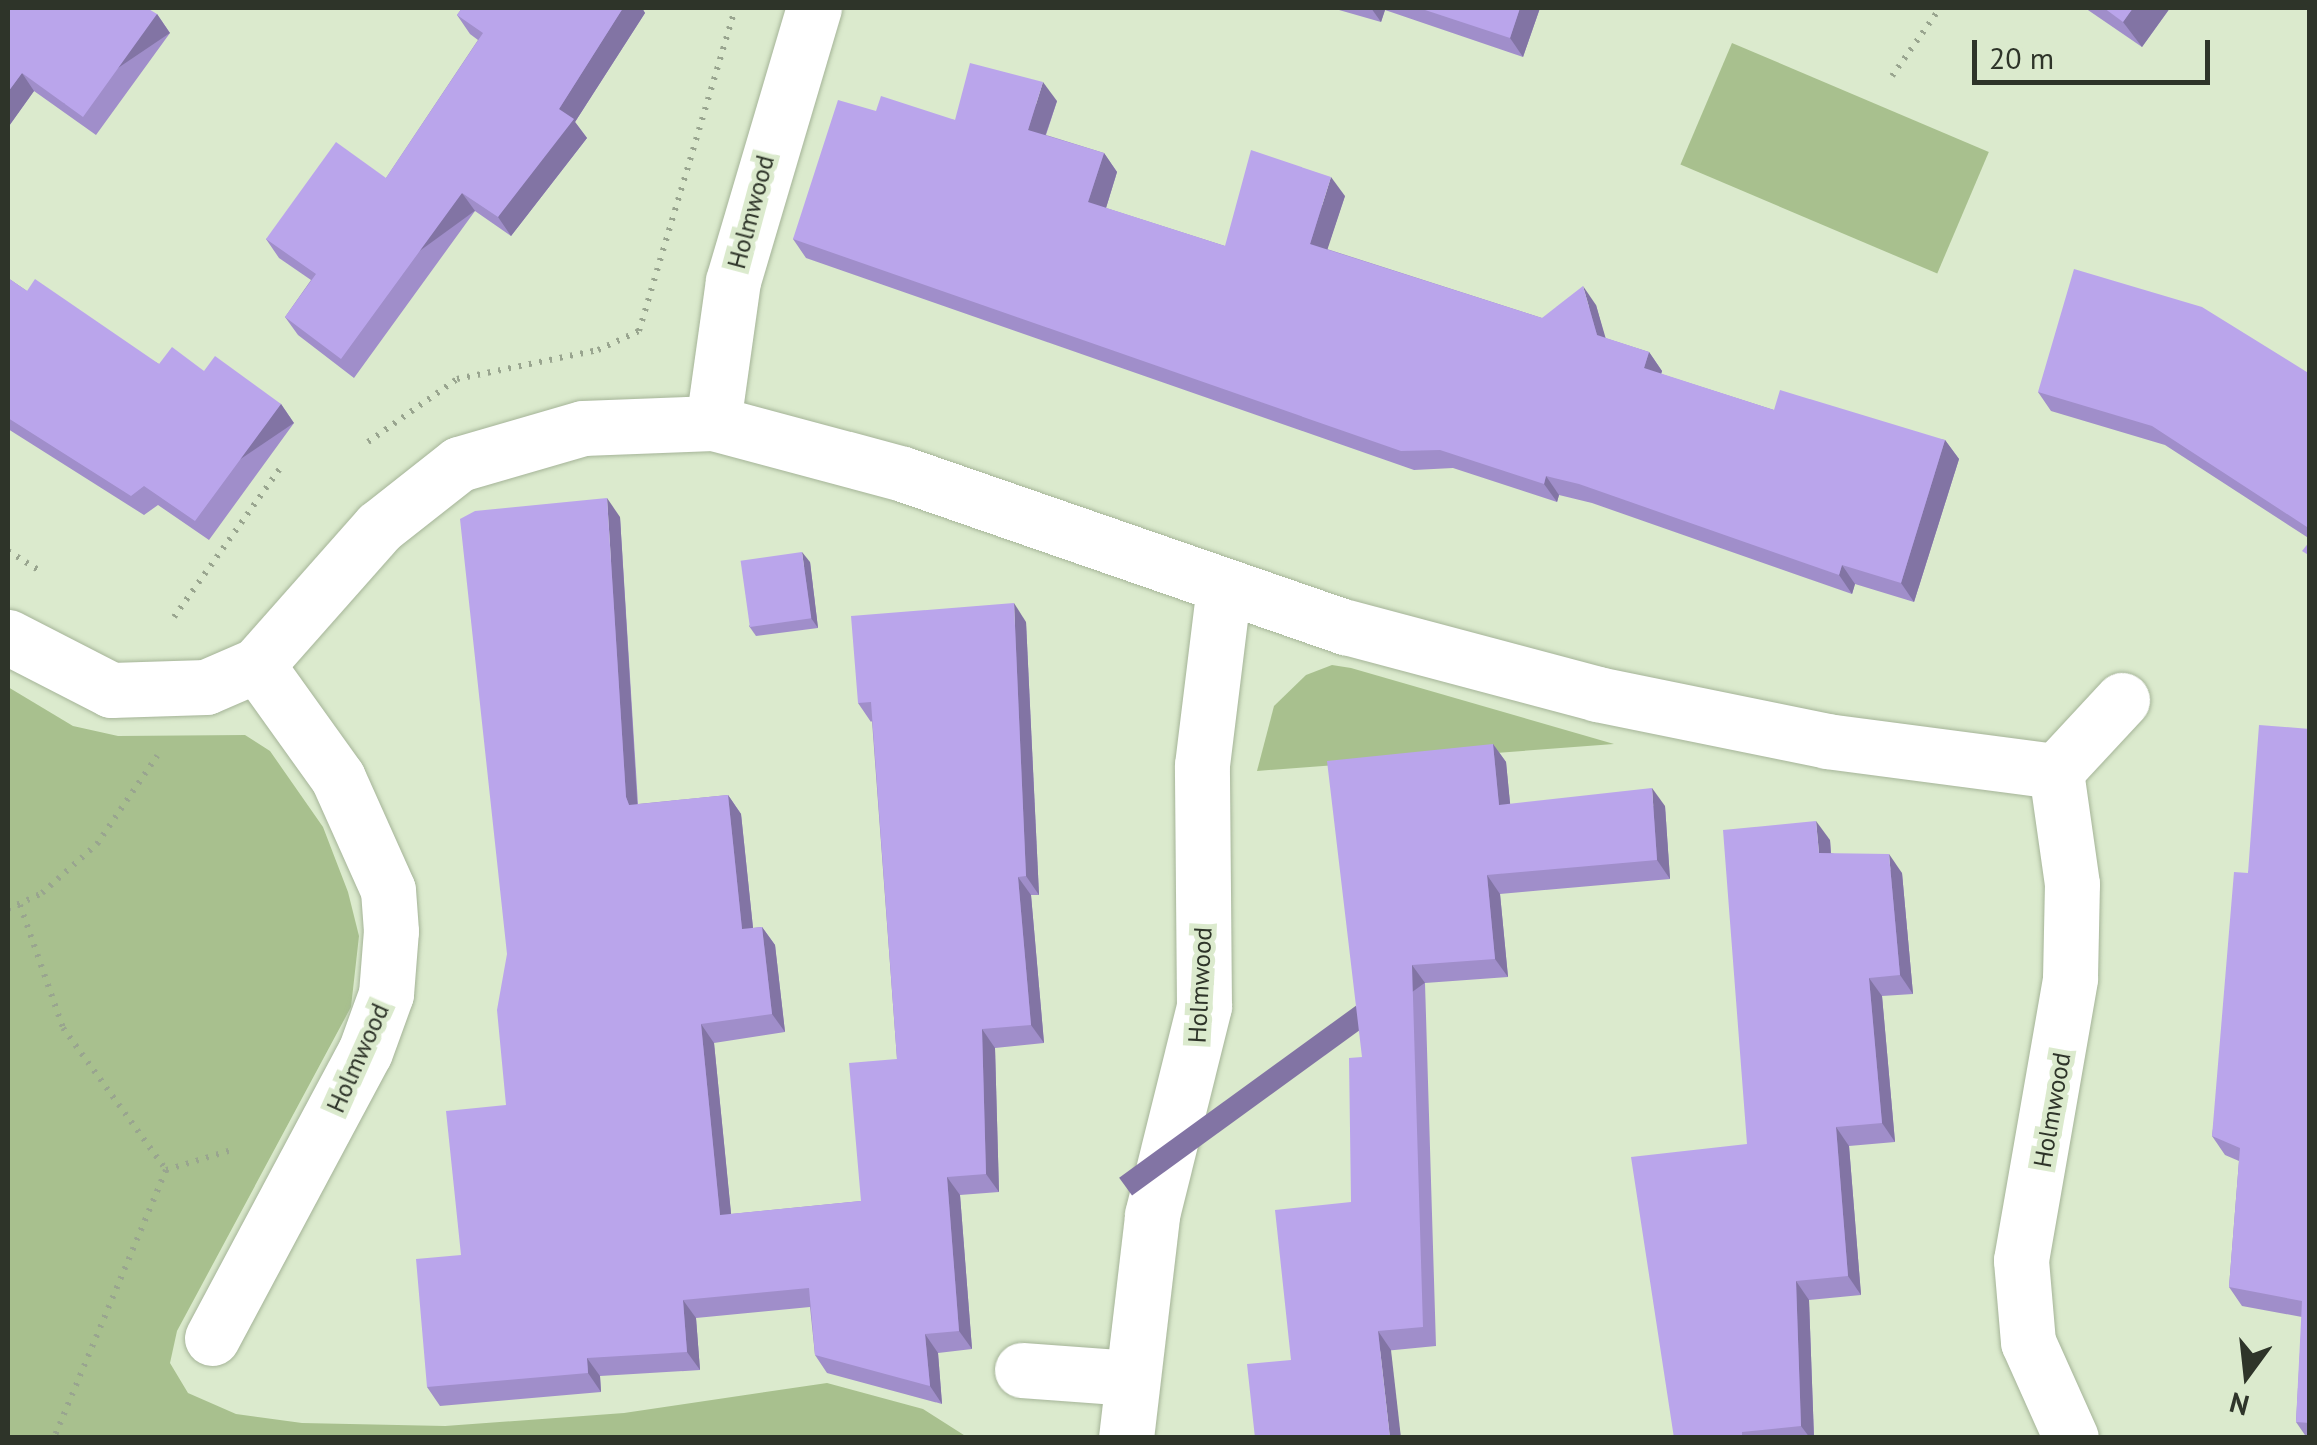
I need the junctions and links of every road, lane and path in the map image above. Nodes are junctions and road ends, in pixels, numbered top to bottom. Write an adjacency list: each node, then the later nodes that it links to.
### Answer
1 (735, 8): 6 (path)
2 (814, 8): 5 (street, Holmwood)
3 (1940, 8): 4 (path)
4 (1892, 76)
5 (713, 423): 10 (street); 15 (street)
6 (359, 452)
7 (280, 467): 12 (path)
8 (8, 552): 9 (path)
9 (51, 578)
10 (1224, 588): 18 (street); 23 (street, Holmwood)
11 (189, 616): 12 (path)
12 (174, 617): 13 (path)
13 (157, 618)
14 (8, 637): 16 (street)
15 (257, 665): 16 (street); 21 (street, Holmwood)
16 (181, 689): 19 (path)
17 (2122, 700): 18 (street)
18 (2056, 771): 26 (street, Holmwood)
19 (20, 905): 20 (path); 24 (path)
20 (8, 909)
21 (212, 1338)
22 (1022, 1370): 23 (street)
23 (1131, 1378): 25 (street, Holmwood)
24 (54, 1438)
25 (1126, 1438)
26 (2071, 1438)

